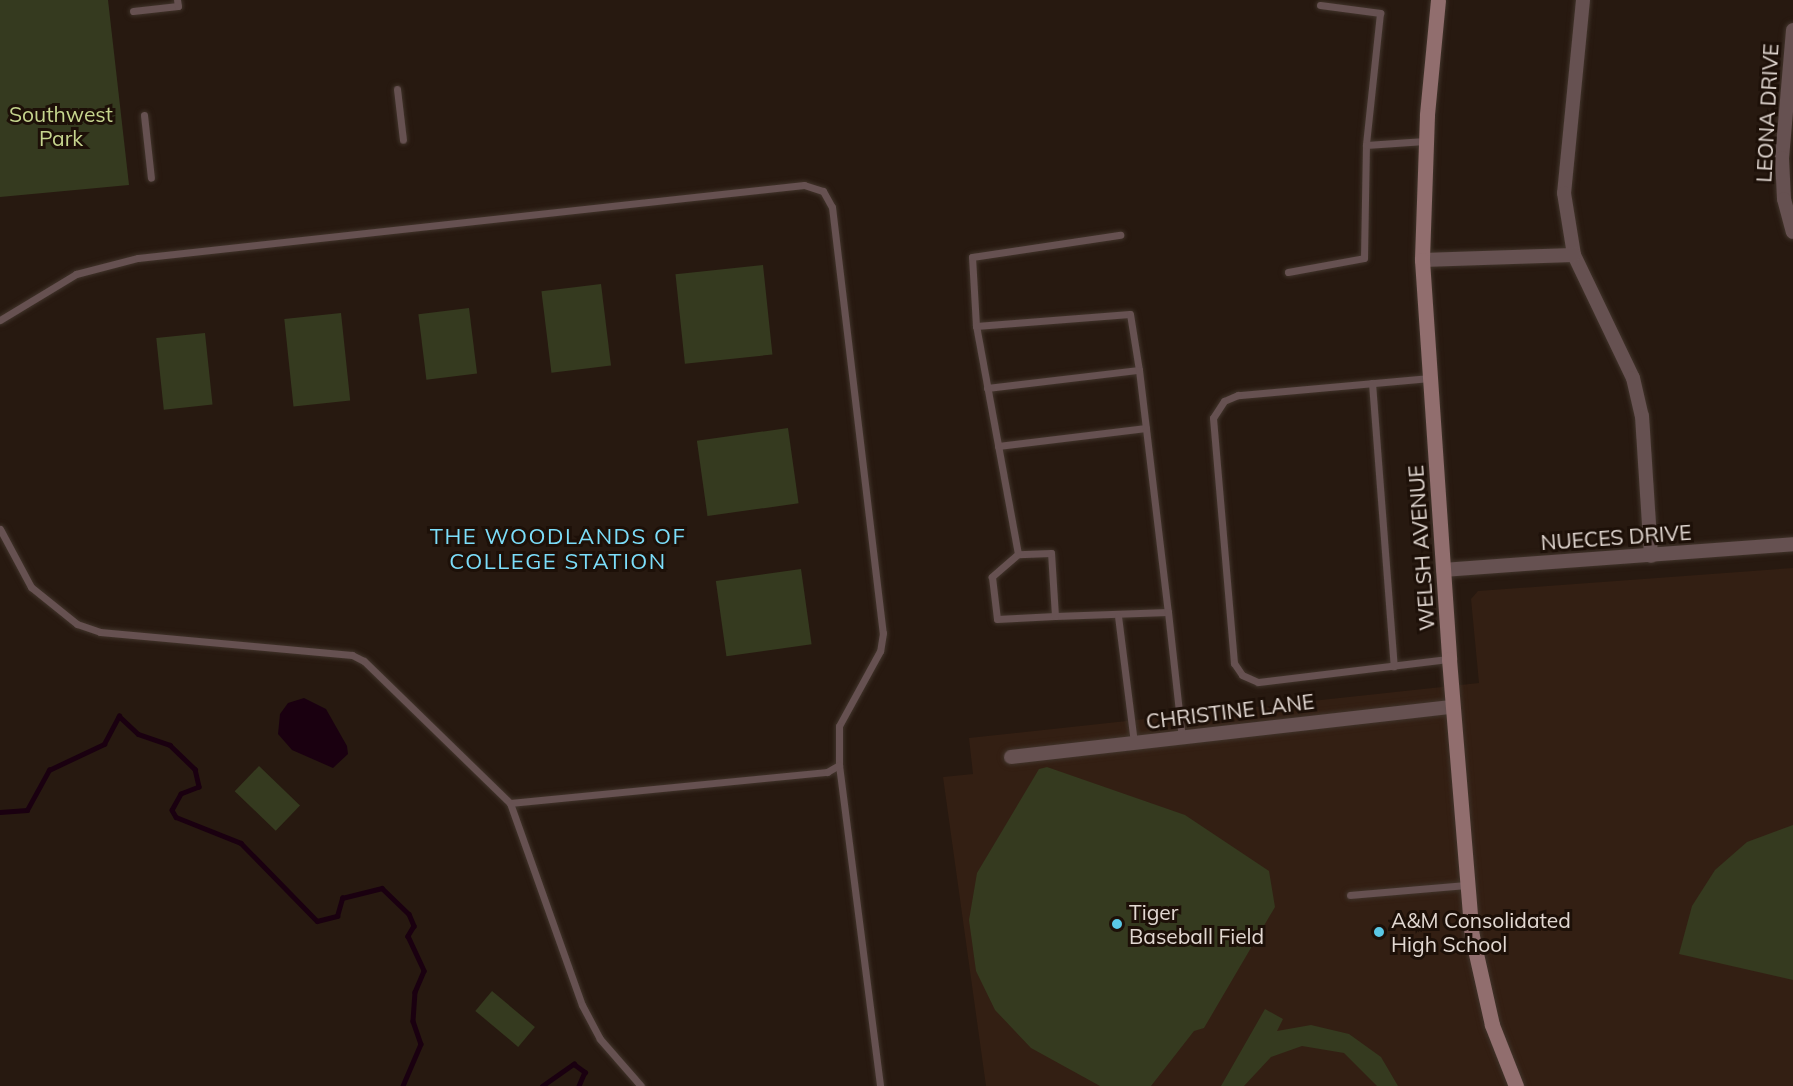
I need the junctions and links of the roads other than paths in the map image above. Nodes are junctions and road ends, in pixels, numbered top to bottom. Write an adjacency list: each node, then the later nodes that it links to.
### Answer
1 (177, 0): 5 (lane)
2 (1438, 0): 10 (main road, WELSH AVENUE)
3 (1583, 0): 15 (street)
4 (1320, 5): 11 (lane)
5 (134, 11)
6 (1793, 30): 13 (street, LEONA DRIVE)
7 (397, 89): 9 (lane)
8 (144, 115): 12 (lane)
9 (403, 140)
10 (1425, 141): 11 (lane); 16 (main road, WELSH AVENUE)
11 (1366, 145): 17 (lane)
12 (151, 178)
13 (1793, 232)
14 (1120, 235): 19 (lane)
15 (1574, 255): 16 (street); 29 (street)
16 (1422, 260): 21 (main road, WELSH AVENUE)
17 (1287, 272)
18 (0, 320): 40 (lane)
19 (976, 326): 20 (lane); 23 (lane)
20 (1139, 370): 23 (lane); 24 (lane)
21 (1430, 378): 22 (lane); 30 (main road, WELSH AVENUE)
22 (1372, 384): 35 (lane); 35 (lane)
23 (987, 388): 25 (lane)
24 (1146, 428): 25 (lane); 31 (lane)
25 (998, 446): 28 (lane)
26 (0, 529): 41 (lane)
27 (1793, 544): 29 (street, NUECES DRIVE)
28 (1018, 554): 32 (lane); 32 (lane)
29 (1651, 556): 30 (street, NUECES DRIVE)
30 (1443, 570): 34 (main road, WELSH AVENUE)
31 (1168, 612): 33 (lane); 37 (lane)
32 (1055, 616): 33 (lane)
33 (1118, 616): 38 (lane)
34 (1449, 659): 35 (lane); 36 (main road, WELSH AVENUE)
35 (1395, 666)
36 (1453, 707): 37 (street, CHRISTINE LANE); 42 (main road, WELSH AVENUE)
37 (1182, 738): 38 (street, CHRISTINE LANE)
38 (1134, 743): 39 (street, CHRISTINE LANE)
39 (1011, 757)
40 (839, 765): 41 (lane); 45 (lane)
41 (510, 803): 44 (lane)
42 (1466, 885): 43 (lane); 46 (main road, WELSH AVENUE)
43 (1350, 895)
44 (641, 1086)
45 (880, 1086)
46 (1515, 1086)

